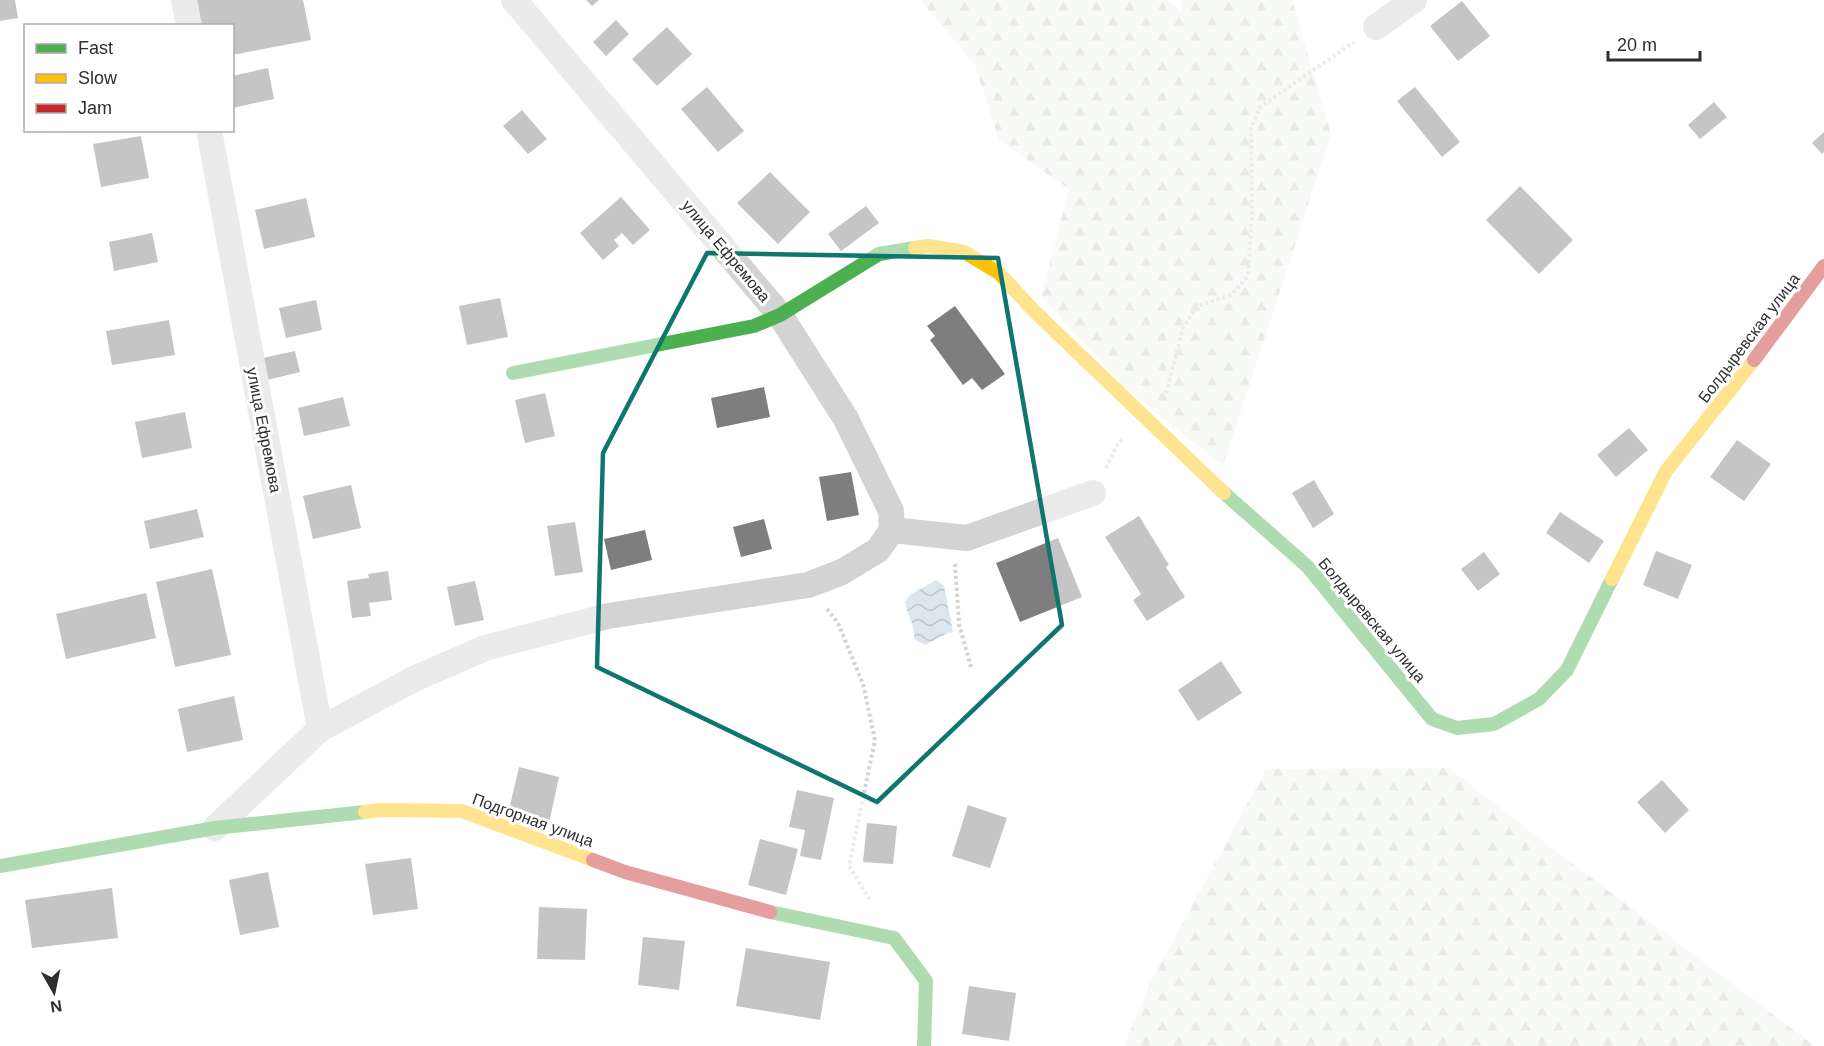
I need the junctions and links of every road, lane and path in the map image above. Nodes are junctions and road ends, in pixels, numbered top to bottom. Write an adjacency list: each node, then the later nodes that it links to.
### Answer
1 (184, 0): 4 (street)
2 (514, 0): 8 (street, улица Ефремова)
3 (1414, 0): 5 (street)
4 (189, 24)
5 (1376, 27): 10 (path)
6 (209, 132): 16 (street, улица Ефремова)
7 (1824, 266): 10 (street, Болдыревская улица)
8 (780, 315): 9 (street, Болдыревская улица); 10 (street, Болдыревская улица); 12 (street, улица Ефремова)
9 (513, 373)
10 (1146, 419): 11 (path)
11 (1093, 493): 13 (street)
12 (892, 530): 13 (street); 14 (street)
13 (953, 536): 15 (path)
14 (808, 585): 16 (street); 19 (path)
15 (971, 667)
16 (320, 729): 17 (street)
17 (215, 828): 18 (street, Подгорная улица); 19 (street, Подгорная улица)
18 (0, 867)
19 (894, 938): 20 (street)
20 (924, 1046)

